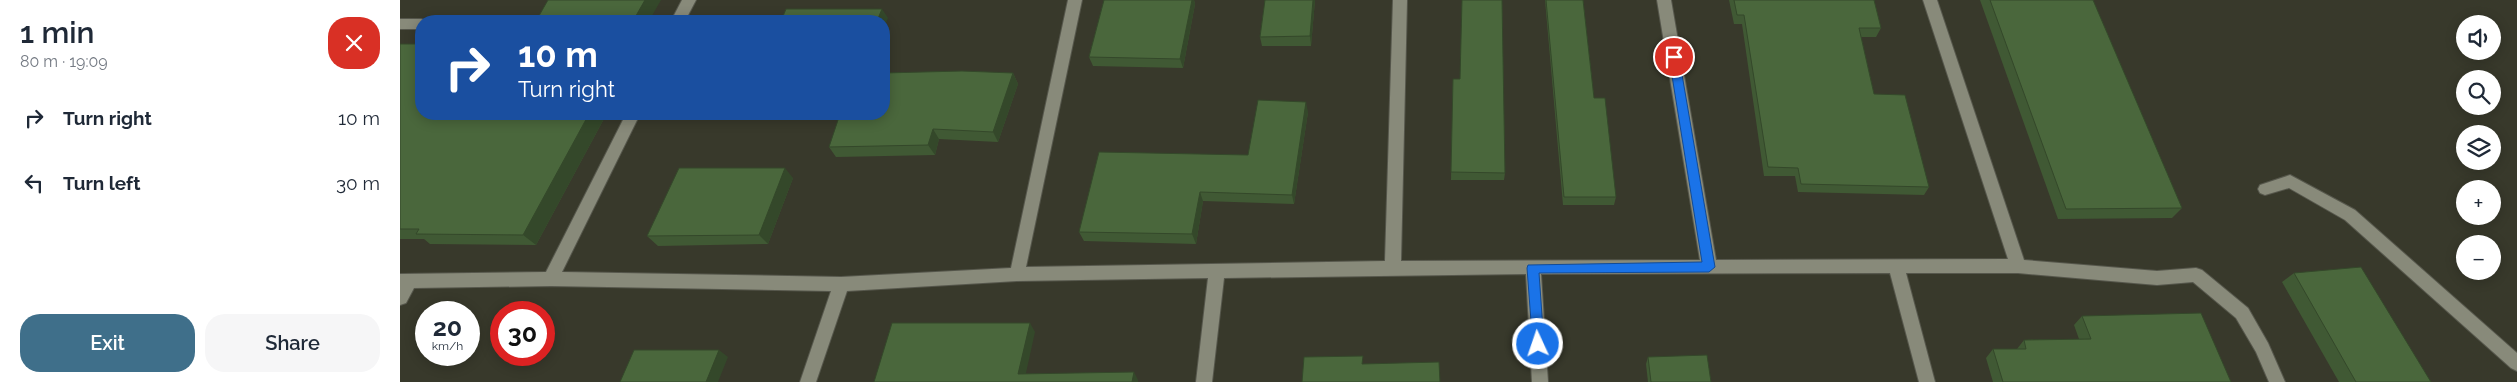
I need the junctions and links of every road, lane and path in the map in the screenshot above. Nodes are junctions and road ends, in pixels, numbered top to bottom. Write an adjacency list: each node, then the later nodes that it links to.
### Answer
1 (689, 0): 6 (street)
2 (1075, 0): 17 (street)
3 (1400, 0): 14 (street)
4 (1664, 0): 13 (street)
5 (1930, 0): 12 (street)
6 (681, 15)
7 (400, 24): 8 (street)
8 (415, 24)
9 (630, 120): 18 (street)
10 (2264, 189): 22 (street)
11 (1896, 266): 12 (street); 13 (street); 26 (street)
12 (2018, 266): 27 (street)
13 (1709, 267): 15 (street)
14 (1393, 268): 15 (street); 16 (street)
15 (1533, 268): 25 (street)
16 (1217, 272): 17 (street); 24 (street)
17 (1016, 274): 20 (street)
18 (551, 279): 19 (street); 20 (street)
19 (405, 280): 21 (street)
20 (841, 284): 23 (street)
21 (400, 298)
22 (2517, 363)
23 (808, 382)
24 (1204, 382)
25 (1540, 382)
26 (1927, 382)
27 (2277, 382)

